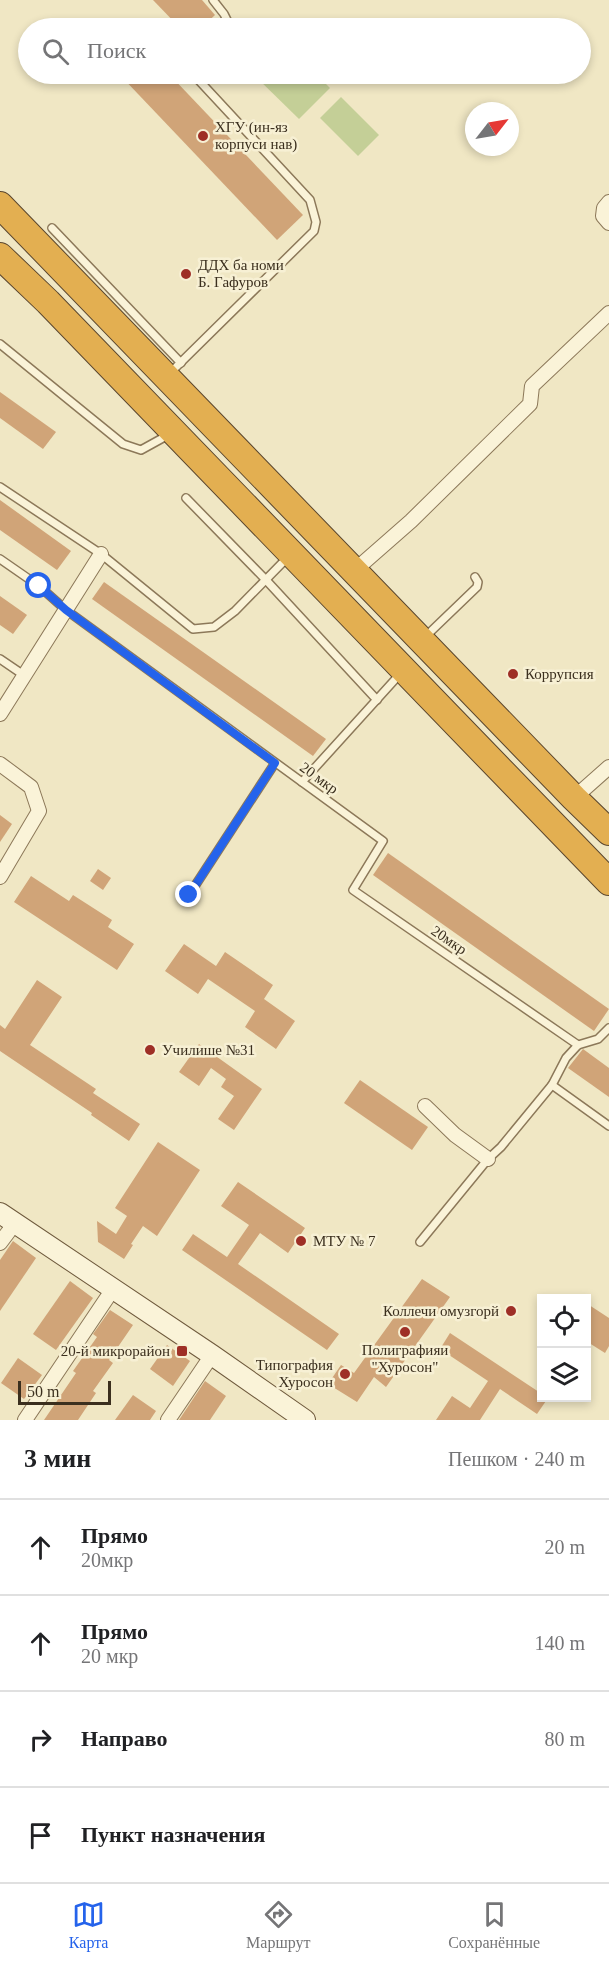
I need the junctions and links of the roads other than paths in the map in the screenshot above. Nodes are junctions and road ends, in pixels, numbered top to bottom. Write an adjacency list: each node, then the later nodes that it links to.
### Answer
1 (213, 0): 2 (lane)
2 (226, 18)
3 (202, 84): 12 (lane)
4 (609, 202): 6 (street)
5 (0, 205): 9 (highway)
6 (609, 223)
7 (52, 228): 9 (lane)
8 (0, 256): 13 (highway)
9 (116, 310): 12 (highway)
10 (609, 313): 21 (street)
11 (0, 344): 13 (lane)
12 (174, 370): 15 (highway)
13 (173, 432): 17 (highway)
14 (0, 487): 18 (lane)
15 (277, 491): 17 (highway); 21 (highway)
16 (186, 498): 23 (lane)
17 (254, 516): 19 (highway)
18 (101, 554): 23 (lane); 24 (street)
19 (292, 554): 23 (lane); 27 (highway)
20 (0, 559): 24 (lane)
21 (354, 571): 25 (highway)
22 (476, 577): 25 (lane)
23 (266, 580): 29 (lane)
24 (66, 610): 28 (street); 31 (lane, 20 мкр)
25 (421, 640): 35 (highway)
26 (0, 659): 28 (lane)
27 (404, 670): 29 (lane); 36 (highway)
28 (25, 676): 30 (street)
29 (377, 700): 34 (lane)
30 (0, 714)
31 (275, 763): 34 (lane, 20 мкр); 42 (lane)
32 (0, 764): 40 (street)
33 (609, 766): 35 (street)
34 (302, 782): 38 (lane, 20 мкр)
35 (574, 798): 36 (highway); 37 (highway)
36 (549, 820): 39 (highway)
37 (602, 821): 39 (highway)
38 (382, 841): 44 (lane, 20мкр)
39 (572, 844): 41 (highway)
40 (2, 869)
41 (609, 882)
42 (189, 895)
43 (609, 1028): 44 (lane)
44 (578, 1045): 45 (lane)
45 (552, 1085): 47 (lane); 48 (lane)
46 (425, 1106): 48 (street)
47 (609, 1126)
48 (488, 1159): 50 (lane)
49 (7, 1218): 51 (street); 52 (main road)
50 (420, 1242)
51 (0, 1244)
52 (113, 1289): 53 (main road); 54 (street)
53 (212, 1355): 55 (street); 56 (main road)
54 (25, 1420)
55 (168, 1420)
56 (304, 1420)

